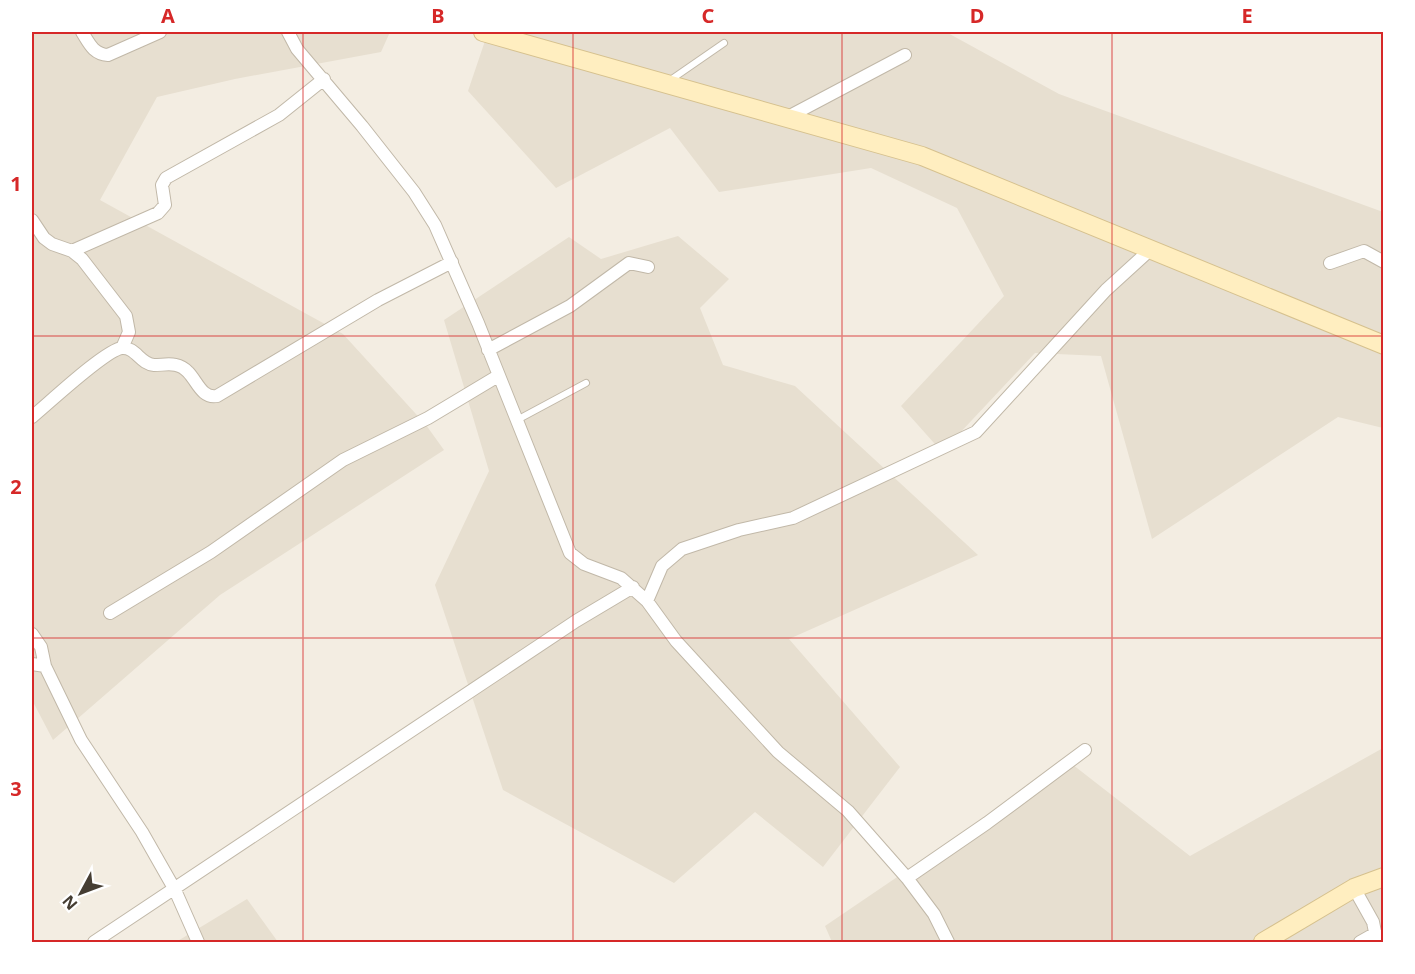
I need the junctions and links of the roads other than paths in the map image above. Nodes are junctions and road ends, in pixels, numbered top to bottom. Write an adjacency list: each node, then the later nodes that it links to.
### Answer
1 (82, 32): 2 (street)
2 (160, 32)
3 (288, 32): 7 (street)
4 (483, 32): 8 (street)
5 (724, 43): 8 (lane)
6 (905, 55): 9 (street)
7 (324, 79): 12 (street); 13 (street)
8 (666, 84): 9 (street)
9 (786, 118): 11 (street)
10 (32, 220): 12 (street)
11 (1151, 249): 17 (street); 25 (street)
12 (72, 251): 18 (street)
13 (452, 262): 18 (street); 19 (street)
14 (1383, 262): 15 (street)
15 (1330, 263)
16 (648, 267): 19 (street)
17 (1383, 345)
18 (122, 348): 22 (street)
19 (488, 350): 20 (street)
20 (498, 376): 23 (street); 26 (street)
21 (586, 383): 23 (lane)
22 (32, 417)
23 (517, 420): 24 (street)
24 (633, 587): 25 (street); 34 (street)
25 (647, 601): 32 (street)
26 (110, 613)
27 (32, 634): 29 (street)
28 (32, 664): 29 (street)
29 (45, 666): 34 (street)
30 (1085, 750): 32 (street)
31 (1383, 877): 33 (street)
32 (907, 878): 38 (street)
33 (1354, 888): 35 (street); 39 (street)
34 (175, 890): 36 (street); 37 (street)
35 (1376, 938): 40 (street)
36 (94, 942)
37 (198, 942)
38 (948, 942)
39 (1263, 942)
40 (1360, 942)

